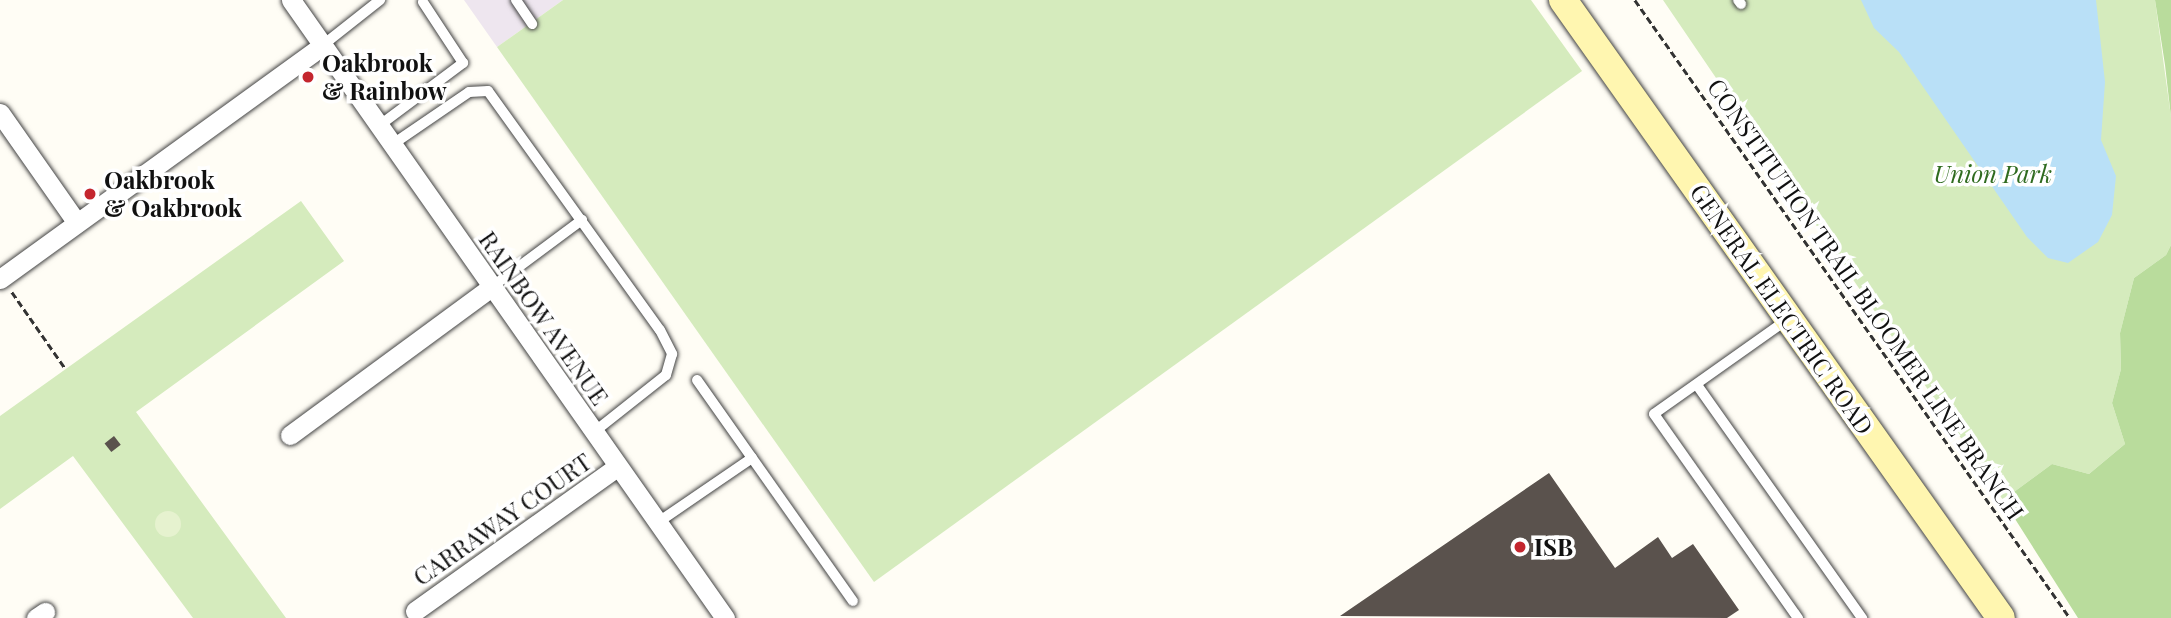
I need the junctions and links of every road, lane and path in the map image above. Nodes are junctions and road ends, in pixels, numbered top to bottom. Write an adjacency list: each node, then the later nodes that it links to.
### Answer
1 (291, 0): 8 (street, RAINBOW AVENUE)
2 (380, 0): 8 (lane)
3 (516, 0): 7 (lane)
4 (1563, 0): 16 (main road, GENERAL ELECTRIC ROAD)
5 (1635, 0): 31 (path, CONSTITUTION TRAIL BLOOMER LINE BRANCH)
6 (423, 2): 10 (lane)
7 (532, 24)
8 (323, 45): 10 (street, RAINBOW AVENUE); 13 (street)
9 (0, 113): 13 (street)
10 (380, 125): 11 (street, RAINBOW AVENUE)
11 (393, 144): 12 (lane); 15 (street, RAINBOW AVENUE)
12 (582, 220): 15 (lane); 20 (lane)
13 (78, 223): 14 (street)
14 (1, 279): 17 (path)
15 (493, 286): 20 (street, RAINBOW AVENUE); 21 (street)
16 (1788, 319): 19 (lane); 30 (main road, GENERAL ELECTRIC ROAD)
17 (65, 369)
18 (696, 380): 22 (lane)
19 (1696, 385): 28 (lane); 29 (lane)
20 (594, 432): 23 (street, RAINBOW AVENUE)
21 (290, 435)
22 (752, 458): 24 (lane); 25 (lane)
23 (617, 467): 24 (street, RAINBOW AVENUE); 26 (street, CARRAWAY COURT)
24 (657, 523): 27 (street, RAINBOW AVENUE)
25 (853, 601)
26 (415, 611)
27 (725, 618)
28 (1798, 618)
29 (1862, 618)
30 (2001, 618)
31 (2070, 618)

